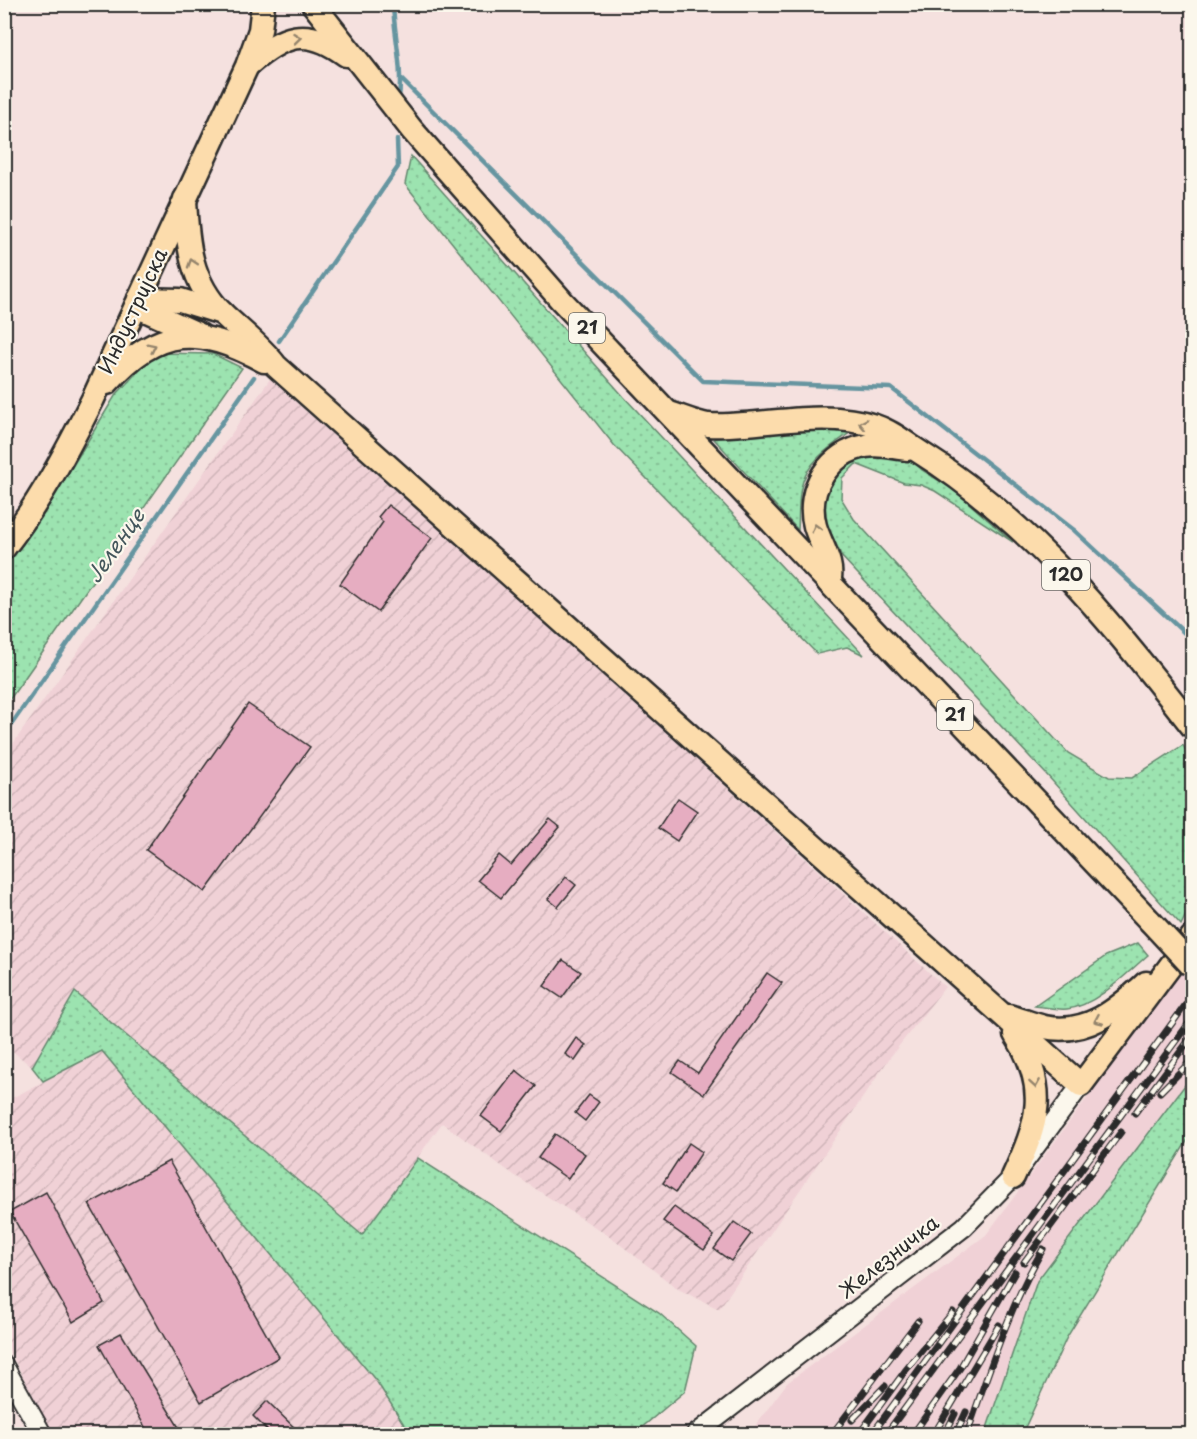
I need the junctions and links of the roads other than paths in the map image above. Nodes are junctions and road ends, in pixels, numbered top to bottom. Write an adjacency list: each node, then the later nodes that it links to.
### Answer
1 (263, 4): 4 (main road, Индустријска)
2 (313, 4): 3 (main road, 21)
3 (358, 64): 4 (main road, one-way to 3); 11 (main road, 21)
4 (247, 66): 5 (main road, Индустријска)
5 (185, 199): 6 (main road, Индустријска); 7 (main road, one-way to 5)
6 (138, 303): 7 (main road); 8 (main road); 10 (main road, Индустријска)
7 (222, 313): 9 (main road)
8 (202, 336): 9 (main road); 10 (main road, one-way to 8)
9 (276, 366): 18 (main road)
10 (93, 399): 13 (main road, Индустријска)
11 (665, 411): 12 (main road, 120, one-way to 11); 14 (main road, 21)
12 (915, 449): 14 (main road, one-way to 12); 15 (main road, 120)
13 (4, 548)
14 (829, 583): 17 (main road, 21, bridge)
15 (1192, 726)
16 (1191, 939): 18 (main road, one-way to 18); 19 (main road)
17 (1192, 966)
18 (1000, 1013): 19 (main road); 20 (main road, one-way to 20)
19 (1081, 1085): 20 (street, Железничка)
20 (1013, 1177): 23 (street, Железничка)
21 (4, 1366): 22 (street)
22 (42, 1434)
23 (696, 1434)

